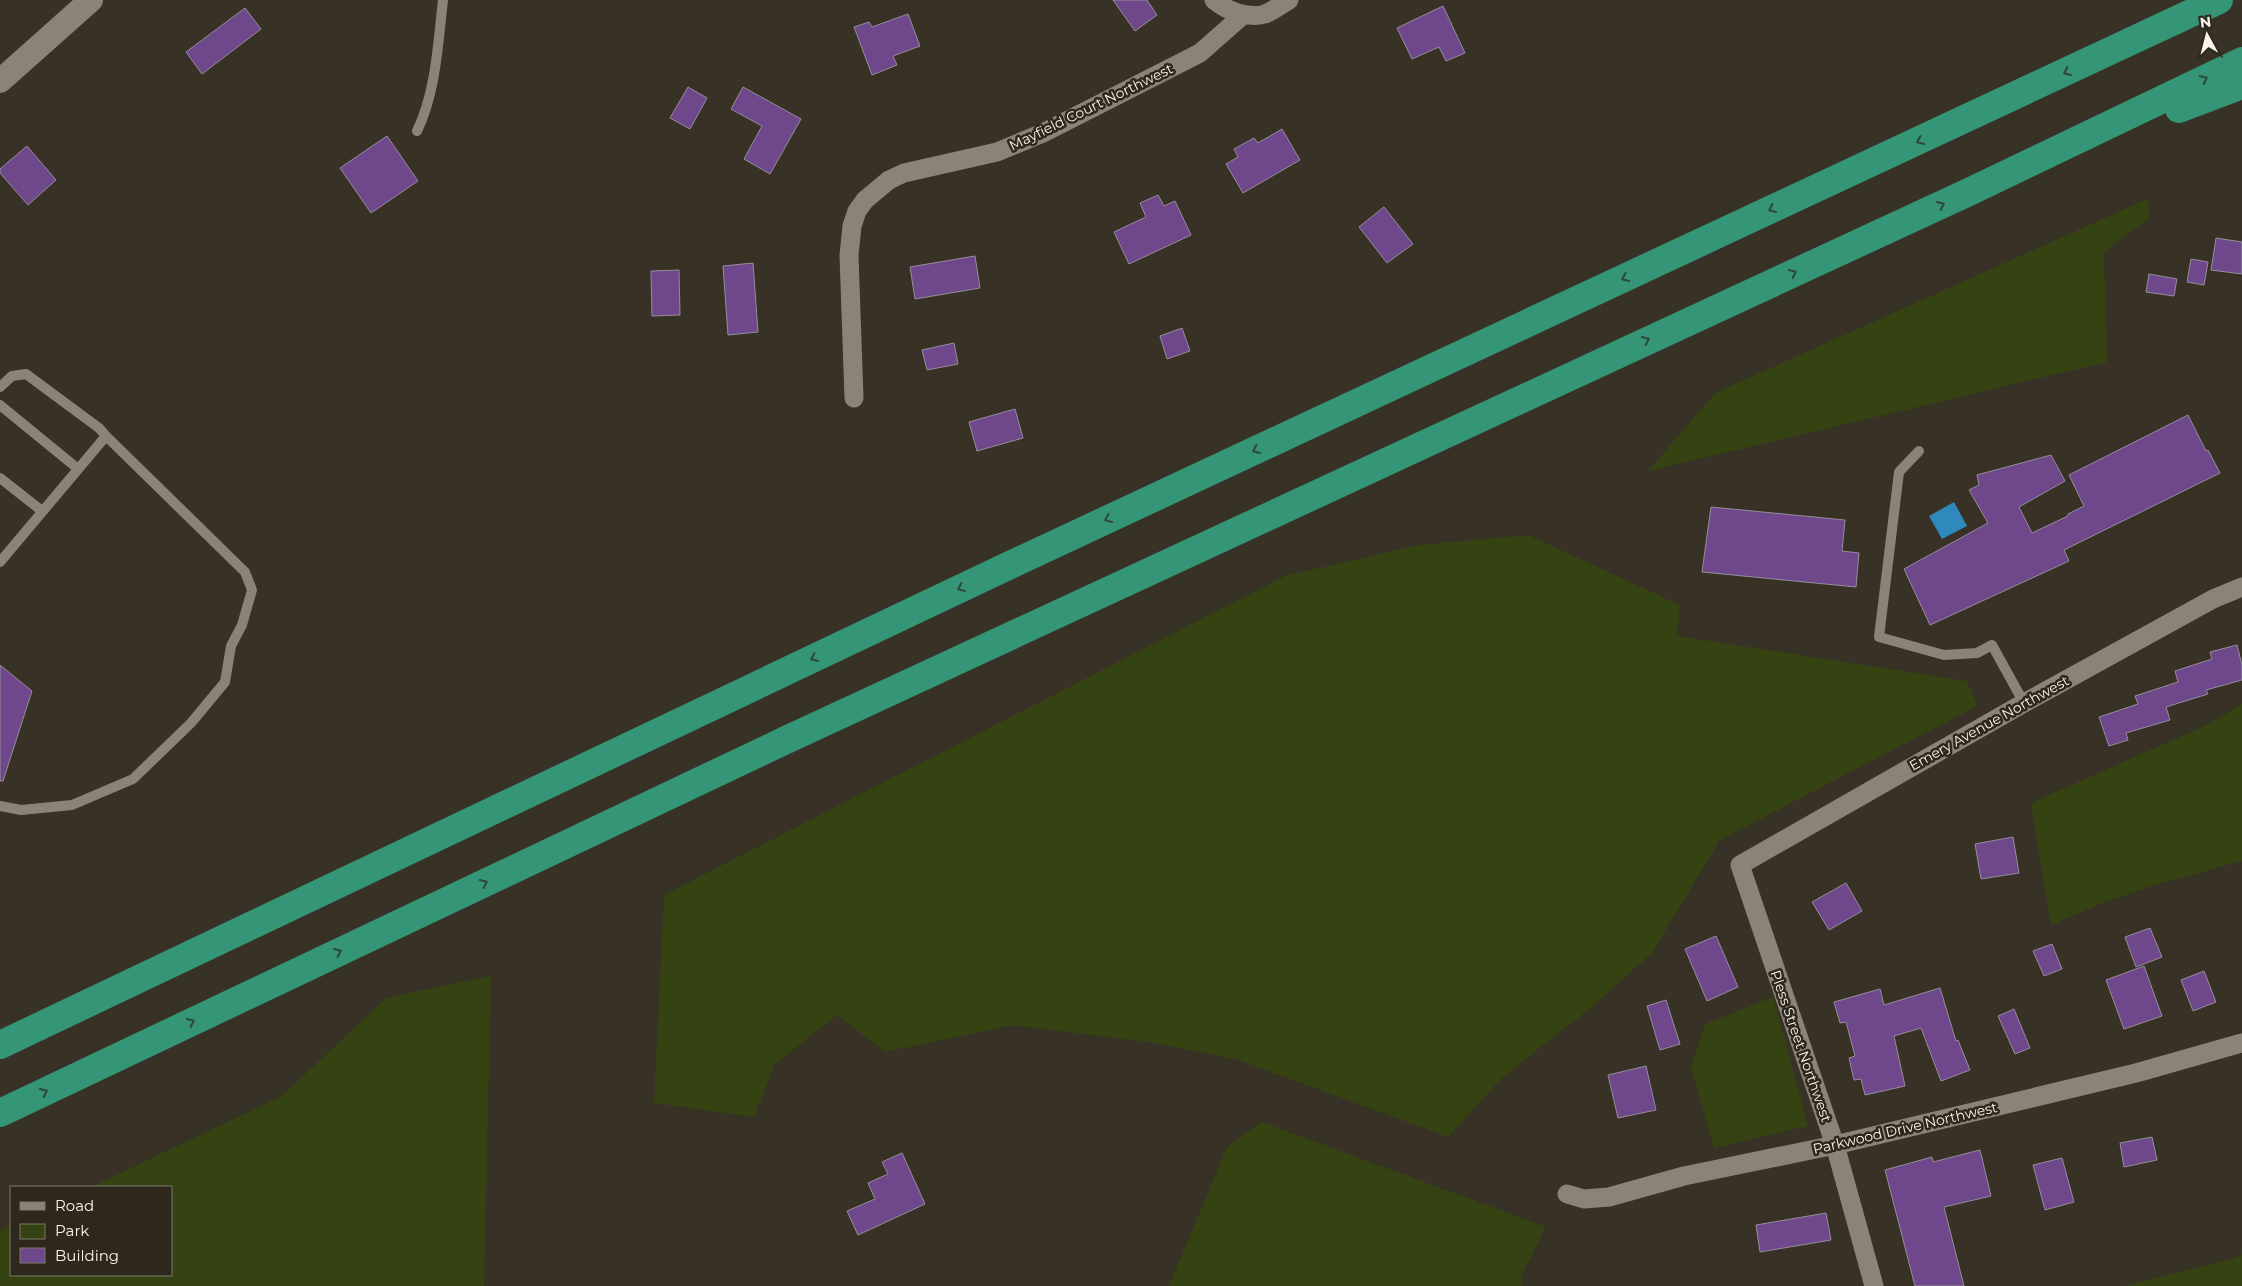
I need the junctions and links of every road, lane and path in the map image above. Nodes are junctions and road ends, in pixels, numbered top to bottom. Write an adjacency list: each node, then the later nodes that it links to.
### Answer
1 (92, 0): 10 (street)
2 (443, 0): 12 (lane)
3 (1214, 0): 7 (street)
4 (1289, 0): 7 (street)
5 (2197, 0): 8 (highway)
6 (2219, 0): 8 (highway)
7 (1243, 15): 15 (street, Mayfield Court Northwest)
8 (2111, 51): 28 (highway, one-way to 28)
9 (2242, 61): 13 (highway, one-way to 9)
10 (0, 81)
11 (2242, 85): 13 (highway)
12 (417, 130)
13 (1971, 191): 29 (highway, one-way to 13)
14 (0, 387): 17 (lane)
15 (854, 398)
16 (0, 405): 19 (lane)
17 (106, 436): 19 (lane); 25 (lane)
18 (1919, 451): 24 (lane)
19 (78, 468): 21 (lane)
20 (0, 478): 21 (lane)
21 (42, 511): 22 (lane)
22 (2, 557)
23 (2242, 587): 24 (street, Emery Avenue Northwest)
24 (2024, 703): 26 (street, Emery Avenue Northwest)
25 (0, 806)
26 (1740, 865): 30 (street, Pless Street Northwest)
27 (2242, 1043): 30 (street, Parkwood Drive Northwest)
28 (0, 1045)
29 (0, 1113)
30 (1835, 1145): 31 (street, Parkwood Drive Northwest); 32 (street, Pless Street Northwest)
31 (1567, 1194)
32 (1874, 1286)

